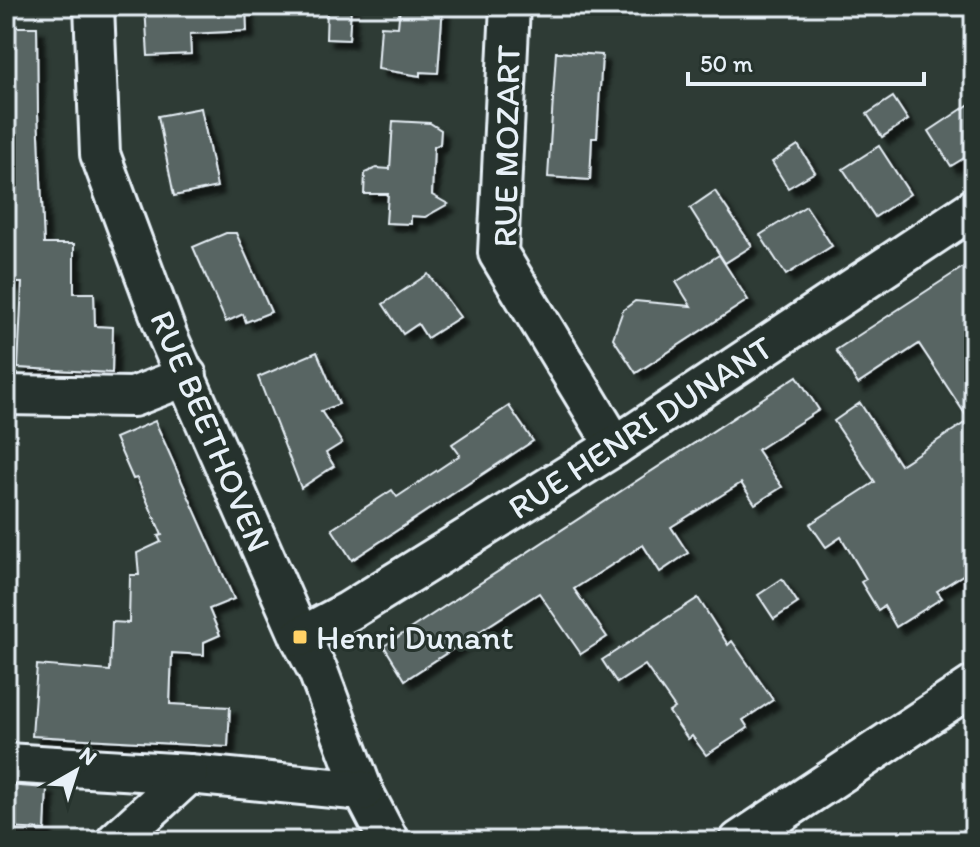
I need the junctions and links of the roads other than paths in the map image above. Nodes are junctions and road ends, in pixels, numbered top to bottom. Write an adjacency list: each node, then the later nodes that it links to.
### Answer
1 (94, 6): 4 (street, RUE BEETHOVEN)
2 (510, 6): 6 (street, RUE MOZART)
3 (974, 208): 6 (street, RUE HENRI DUNANT)
4 (187, 376): 5 (street); 7 (street, RUE BEETHOVEN)
5 (6, 395)
6 (615, 446): 7 (street, RUE HENRI DUNANT)
7 (300, 637): 11 (street, RUE BEETHOVEN)
8 (974, 685): 14 (street)
9 (6, 763): 10 (street)
10 (189, 774): 11 (street); 12 (street)
11 (363, 791): 13 (street, RUE BEETHOVEN)
12 (116, 841)
13 (389, 841)
14 (739, 841)

